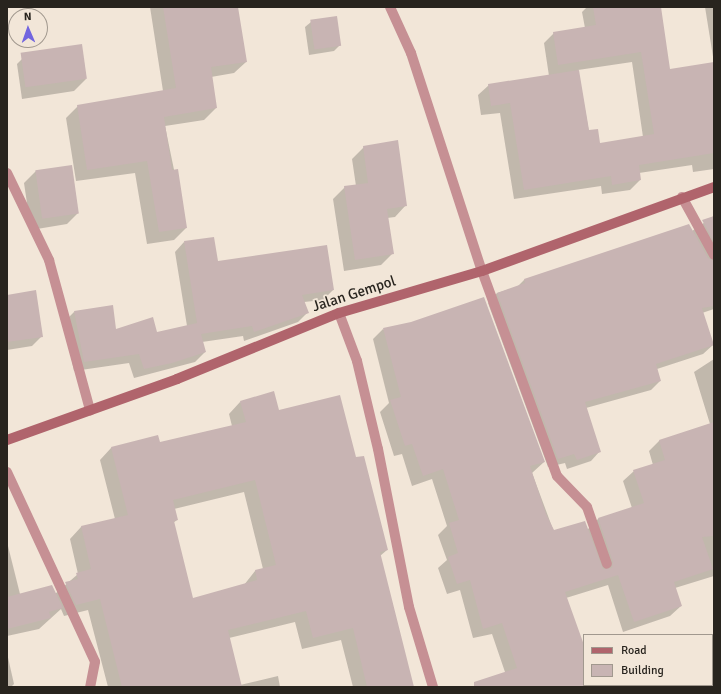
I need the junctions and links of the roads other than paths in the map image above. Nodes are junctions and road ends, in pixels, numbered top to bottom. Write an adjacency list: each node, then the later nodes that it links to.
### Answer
1 (390, 7): 6 (street)
2 (7, 173): 8 (street)
3 (714, 187): 4 (main road, Jalan Gempol)
4 (682, 197): 5 (street); 6 (main road, Jalan Gempol)
5 (714, 255)
6 (482, 271): 7 (main road, Jalan Gempol); 11 (street)
7 (339, 313): 8 (main road, Jalan Gempol); 13 (street)
8 (90, 410): 9 (main road, Jalan Gempol)
9 (7, 440)
10 (7, 472): 12 (street)
11 (607, 564)
12 (90, 687)
13 (433, 687)

